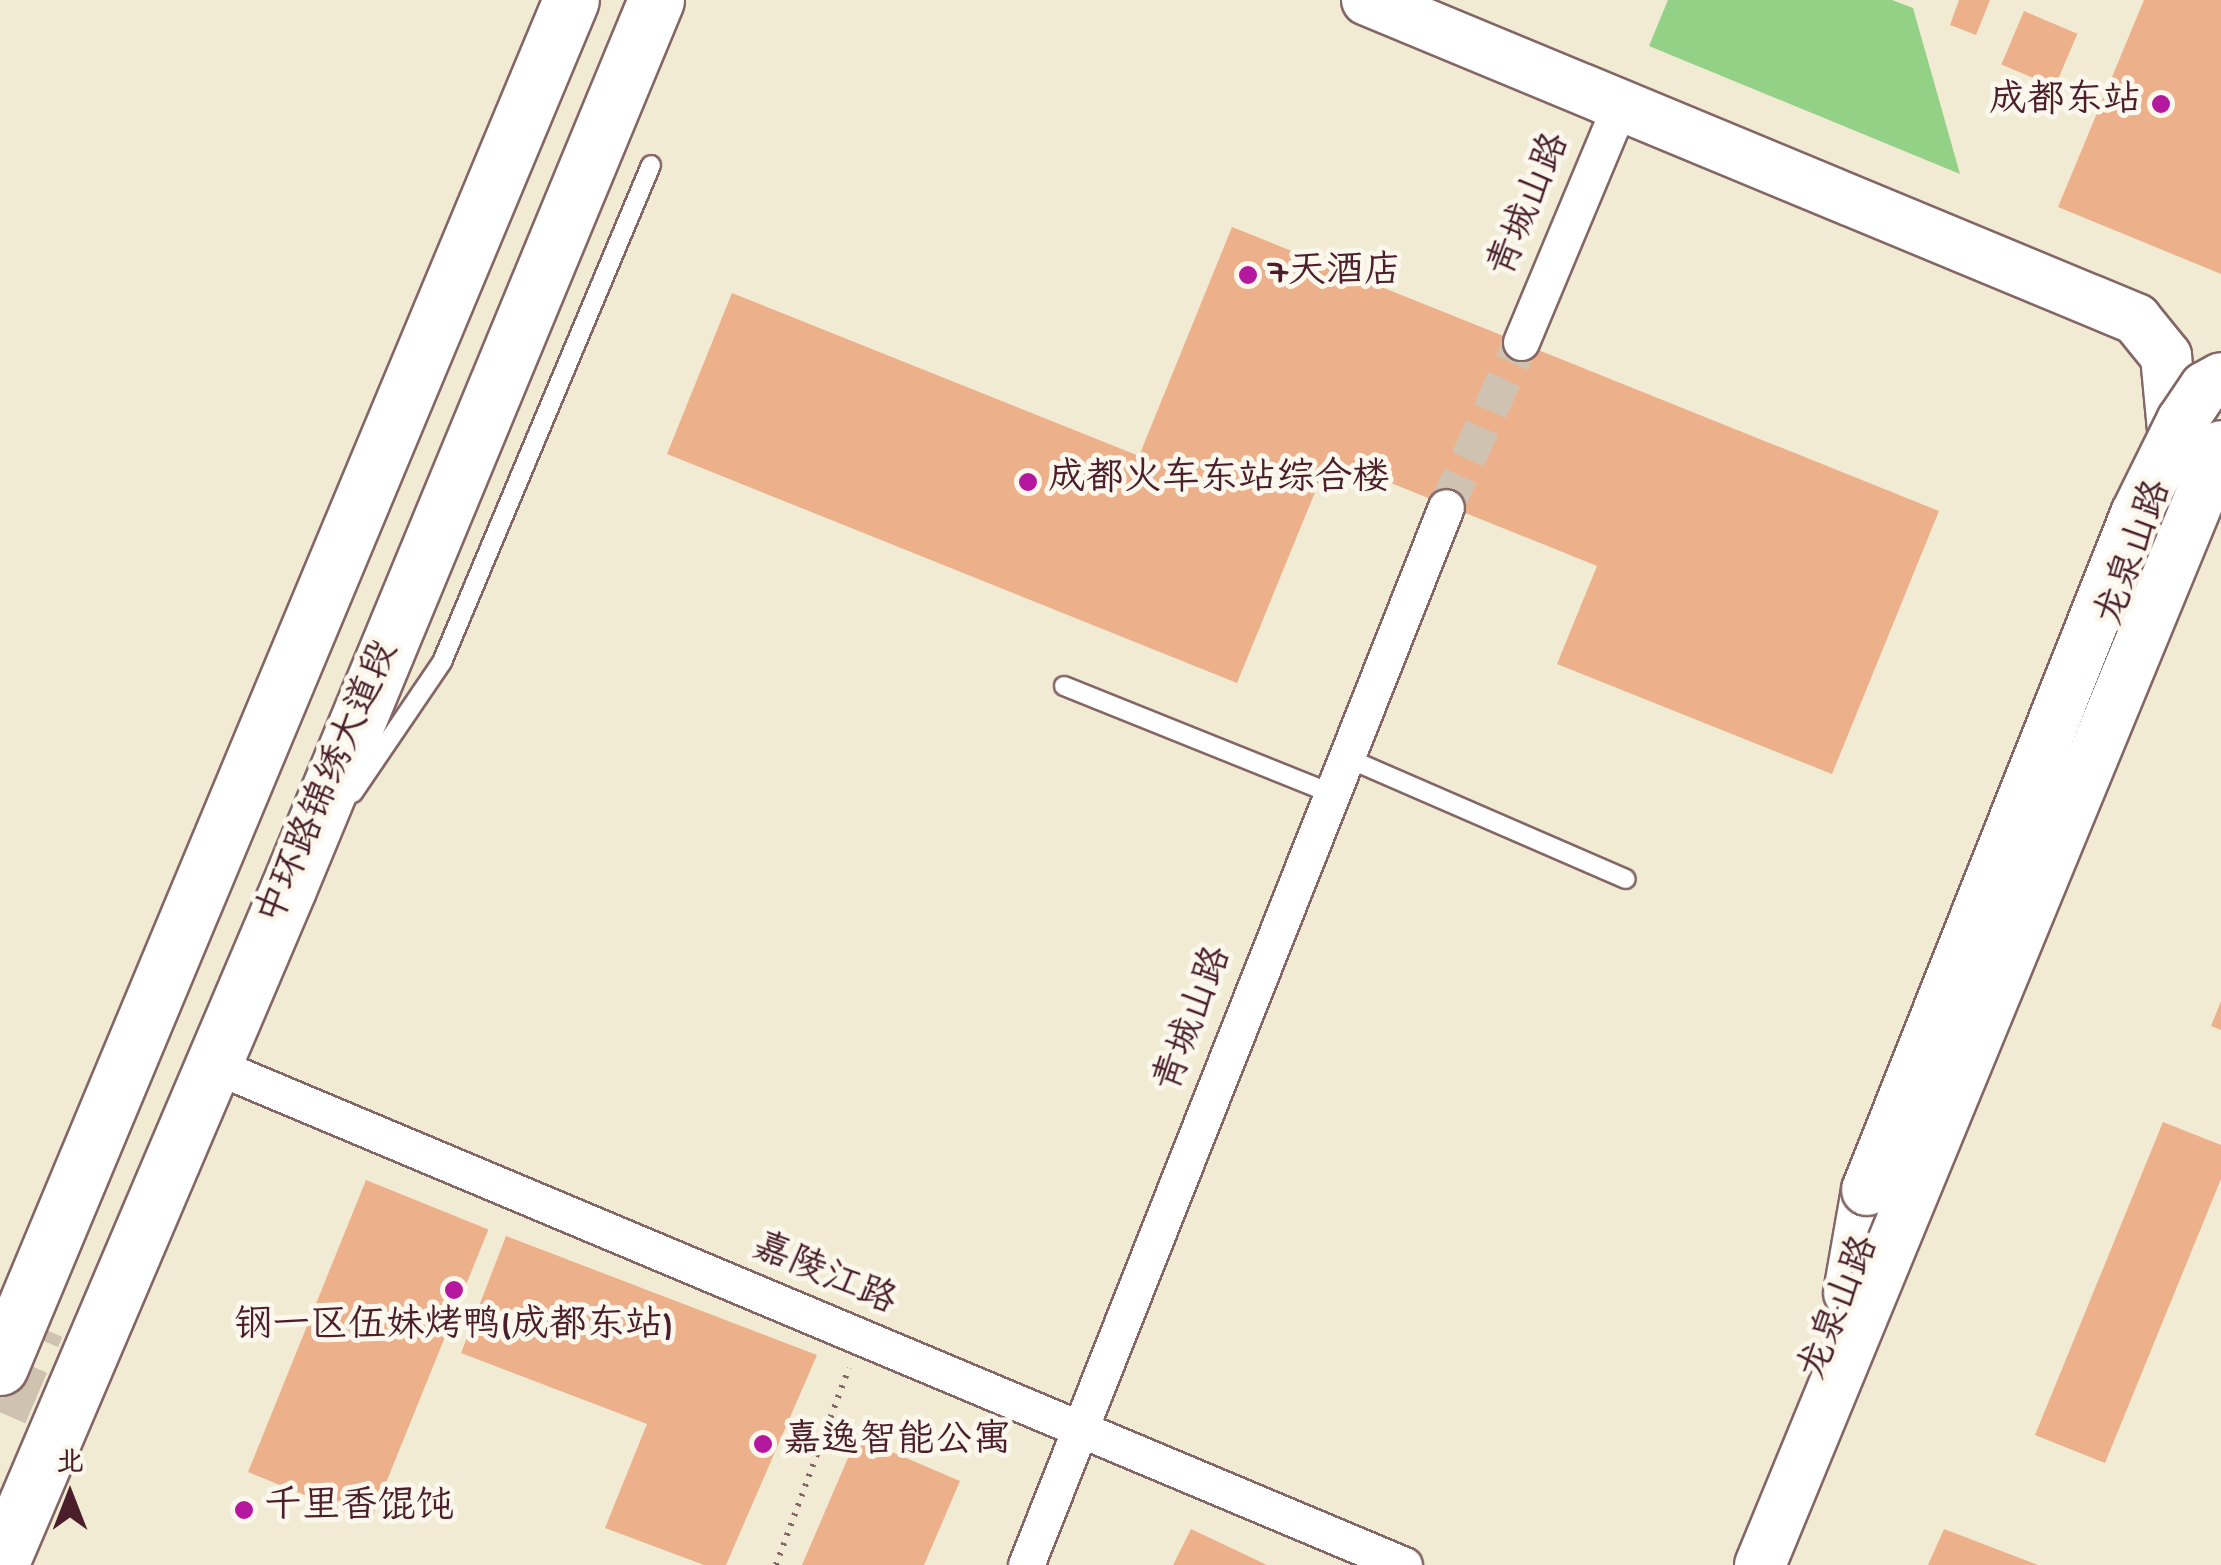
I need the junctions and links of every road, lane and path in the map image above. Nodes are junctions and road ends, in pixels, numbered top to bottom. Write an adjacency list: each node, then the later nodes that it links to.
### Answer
1 (572, 0): 18 (main road)
2 (656, 0): 14 (main road, 中环路锦绣大道段)
3 (1367, 0): 4 (street, 龙泉山路)
4 (1621, 103): 6 (street, 青城山路); 16 (street, 龙泉山路)
5 (652, 166): 14 (lane)
6 (1521, 342)
7 (2221, 378): 16 (street, bridge)
8 (2221, 446): 25 (street, bridge)
9 (1446, 507): 11 (street, 青城山路)
10 (1064, 686): 12 (lane)
11 (1345, 757): 12 (street, 青城山路); 13 (lane)
12 (1330, 793): 19 (street, 青城山路)
13 (1626, 879)
14 (288, 889): 15 (main road, 中环路锦绣大道段)
15 (211, 1064): 17 (street, 嘉陵江路); 20 (main road, 中环路锦绣大道段)
16 (1848, 1293): 24 (street, 龙泉山路)
17 (860, 1338): 19 (street, 嘉陵江路); 21 (path)
18 (0, 1367)
19 (1081, 1432): 22 (street, 青城山路); 23 (street, 嘉陵江路)
20 (0, 1565)
21 (776, 1565)
22 (1026, 1565)
23 (1404, 1565)
24 (1740, 1565)
25 (1760, 1565)

